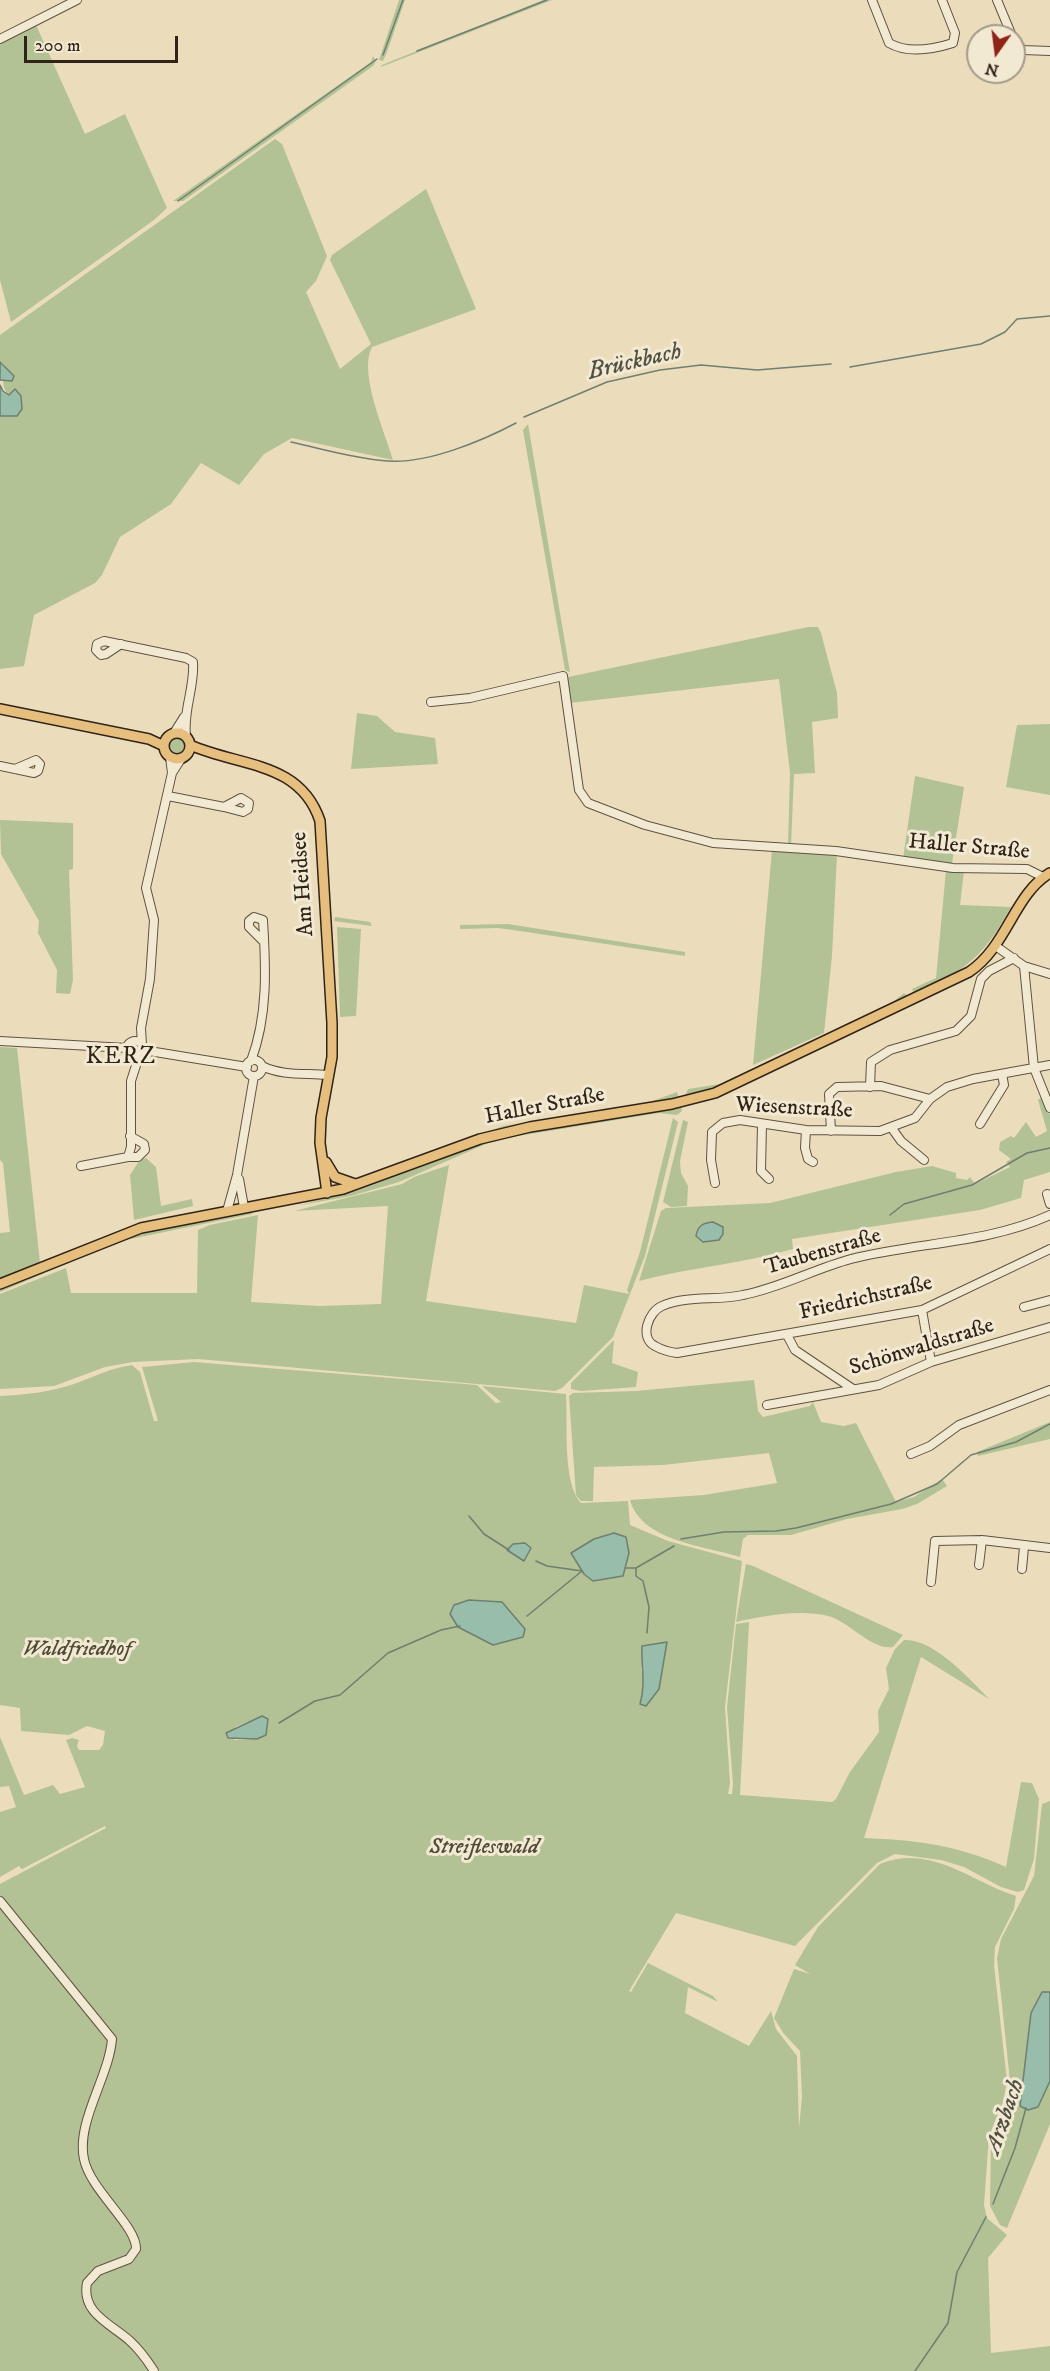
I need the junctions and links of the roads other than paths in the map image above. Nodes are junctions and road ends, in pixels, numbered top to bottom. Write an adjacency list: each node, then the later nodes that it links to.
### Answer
1 (77, 0): 6 (street)
2 (872, 0): 3 (street)
3 (942, 0)
4 (997, 0): 5 (street)
5 (1007, 24)
6 (0, 39)
7 (1026, 50): 8 (street)
8 (1050, 51)
9 (121, 644): 12 (street)
10 (431, 702): 21 (street, Haller Straße)
11 (0, 708): 13 (main road)
12 (184, 717): 13 (street); 14 (street)
13 (168, 739): 14 (main road); 15 (main road)
14 (186, 748): 15 (main road); 18 (street); 38 (main road, Am Heidsee)
15 (170, 757): 18 (street)
16 (0, 766): 17 (street)
17 (15, 769)
18 (172, 773): 19 (street)
19 (168, 796): 20 (street); 27 (street)
20 (224, 807)
21 (1047, 875): 23 (main road, Haller Straße)
22 (262, 941): 29 (street)
23 (997, 947): 24 (street); 56 (main road, Haller Straße)
24 (1014, 958): 25 (street); 39 (street)
25 (1024, 966): 26 (street); 34 (street)
26 (1050, 974)
27 (141, 1028): 30 (street); 31 (street)
28 (0, 1041): 30 (street)
29 (258, 1045): 32 (street); 35 (street)
30 (130, 1048): 31 (street); 31 (street); 36 (street)
31 (141, 1051): 32 (street); 36 (street)
32 (249, 1064): 35 (street); 35 (street)
33 (1050, 1065): 34 (street, Wiesenstraße)
34 (1034, 1068): 37 (street, Wiesenstraße); 41 (street)
35 (262, 1069): 38 (street); 53 (street)
36 (132, 1071): 48 (street)
37 (1002, 1074): 40 (street, Wiesenstraße); 44 (street)
38 (326, 1079): 42 (main road, Am Heidsee)
39 (870, 1088): 40 (street); 47 (street)
40 (930, 1099): 45 (street, Wiesenstraße)
41 (1050, 1108)
42 (321, 1118): 56 (main road); 57 (main road)
43 (762, 1124): 46 (street, Wiesenstraße); 54 (street); 55 (street, Wiesenstraße)
44 (980, 1124)
45 (891, 1127): 47 (street, Wiesenstraße); 50 (street)
46 (806, 1130): 47 (street, Wiesenstraße); 51 (street)
47 (831, 1131)
48 (130, 1136): 49 (street); 49 (street)
49 (128, 1157): 52 (street)
50 (924, 1160)
51 (813, 1162)
52 (81, 1166)
53 (237, 1175): 60 (street); 61 (street)
54 (769, 1179)
55 (715, 1183)
56 (356, 1185): 57 (main road, Haller Straße)
57 (327, 1193): 60 (main road, Haller Straße)
58 (1047, 1194): 59 (street)
59 (1050, 1204)
60 (244, 1208): 61 (main road, Haller Straße)
61 (226, 1211): 64 (main road, Haller Straße)
62 (1050, 1215): 68 (street, Taubenstraße)
63 (1050, 1249): 67 (street, Friedrichstraße)
64 (0, 1284)
65 (1050, 1300): 66 (street)
66 (1024, 1307)
67 (922, 1310): 70 (street, Friedrichstraße); 71 (street)
68 (648, 1324): 70 (street, Friedrichstraße)
69 (1050, 1327): 71 (street, Schönwaldstraße)
70 (787, 1335): 72 (street, Friedrichstraße)
71 (931, 1362): 72 (street, Schönwaldstraße)
72 (853, 1389): 74 (street, Schönwaldstraße)
73 (1050, 1390): 75 (street)
74 (767, 1405)
75 (911, 1454)
76 (982, 1540): 77 (street); 79 (street); 81 (street)
77 (1024, 1547): 78 (street); 80 (street)
78 (1050, 1548)
79 (979, 1565)
80 (1022, 1569)
81 (931, 1582)
82 (0, 1901): 83 (street)
83 (154, 2371)

